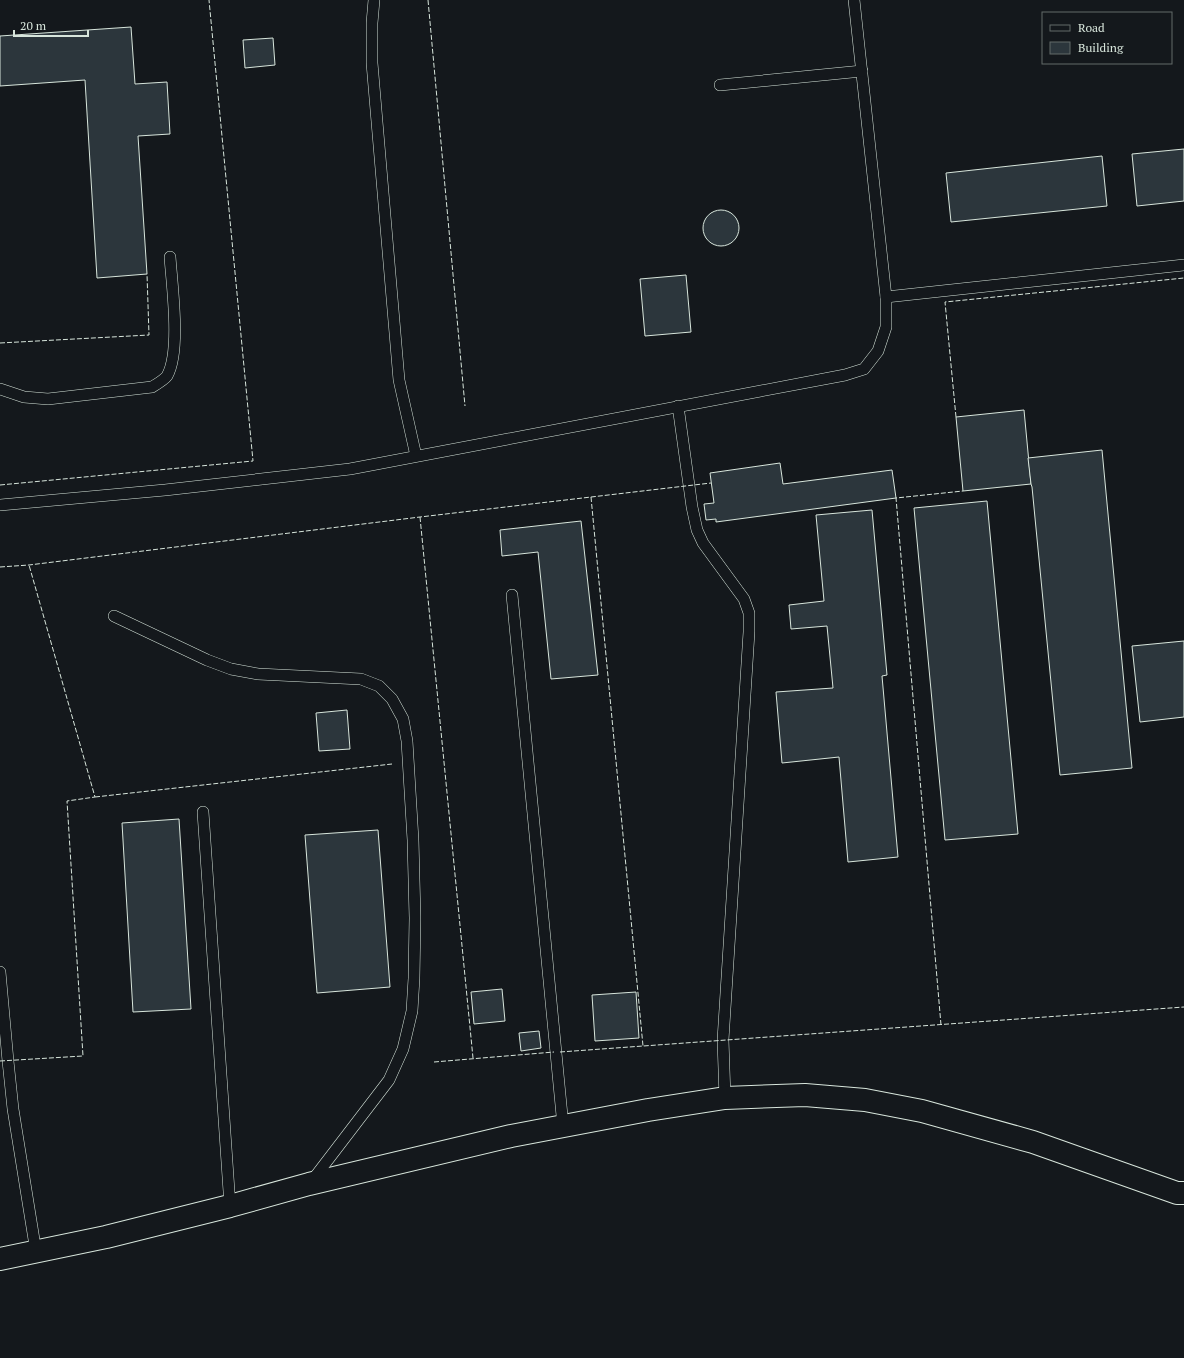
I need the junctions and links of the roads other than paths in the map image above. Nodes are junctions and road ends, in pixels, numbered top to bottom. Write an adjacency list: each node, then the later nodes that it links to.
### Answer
1 (374, 0): 10 (lane)
2 (854, 0): 3 (lane)
3 (862, 71): 4 (lane); 7 (lane)
4 (720, 85)
5 (170, 258): 8 (lane)
6 (1184, 265): 7 (lane)
7 (886, 297): 9 (lane)
8 (0, 389)
9 (678, 406): 10 (lane); 16 (lane)
10 (416, 456): 11 (lane)
11 (0, 505)
12 (512, 595): 17 (lane)
13 (114, 616): 18 (lane)
14 (203, 812): 20 (lane)
15 (0, 972): 21 (lane)
16 (724, 1098): 17 (street); 19 (street)
17 (563, 1126): 18 (street)
18 (309, 1184): 20 (street)
19 (1184, 1193)
20 (230, 1206): 21 (street)
21 (36, 1252): 22 (street)
22 (0, 1259)

